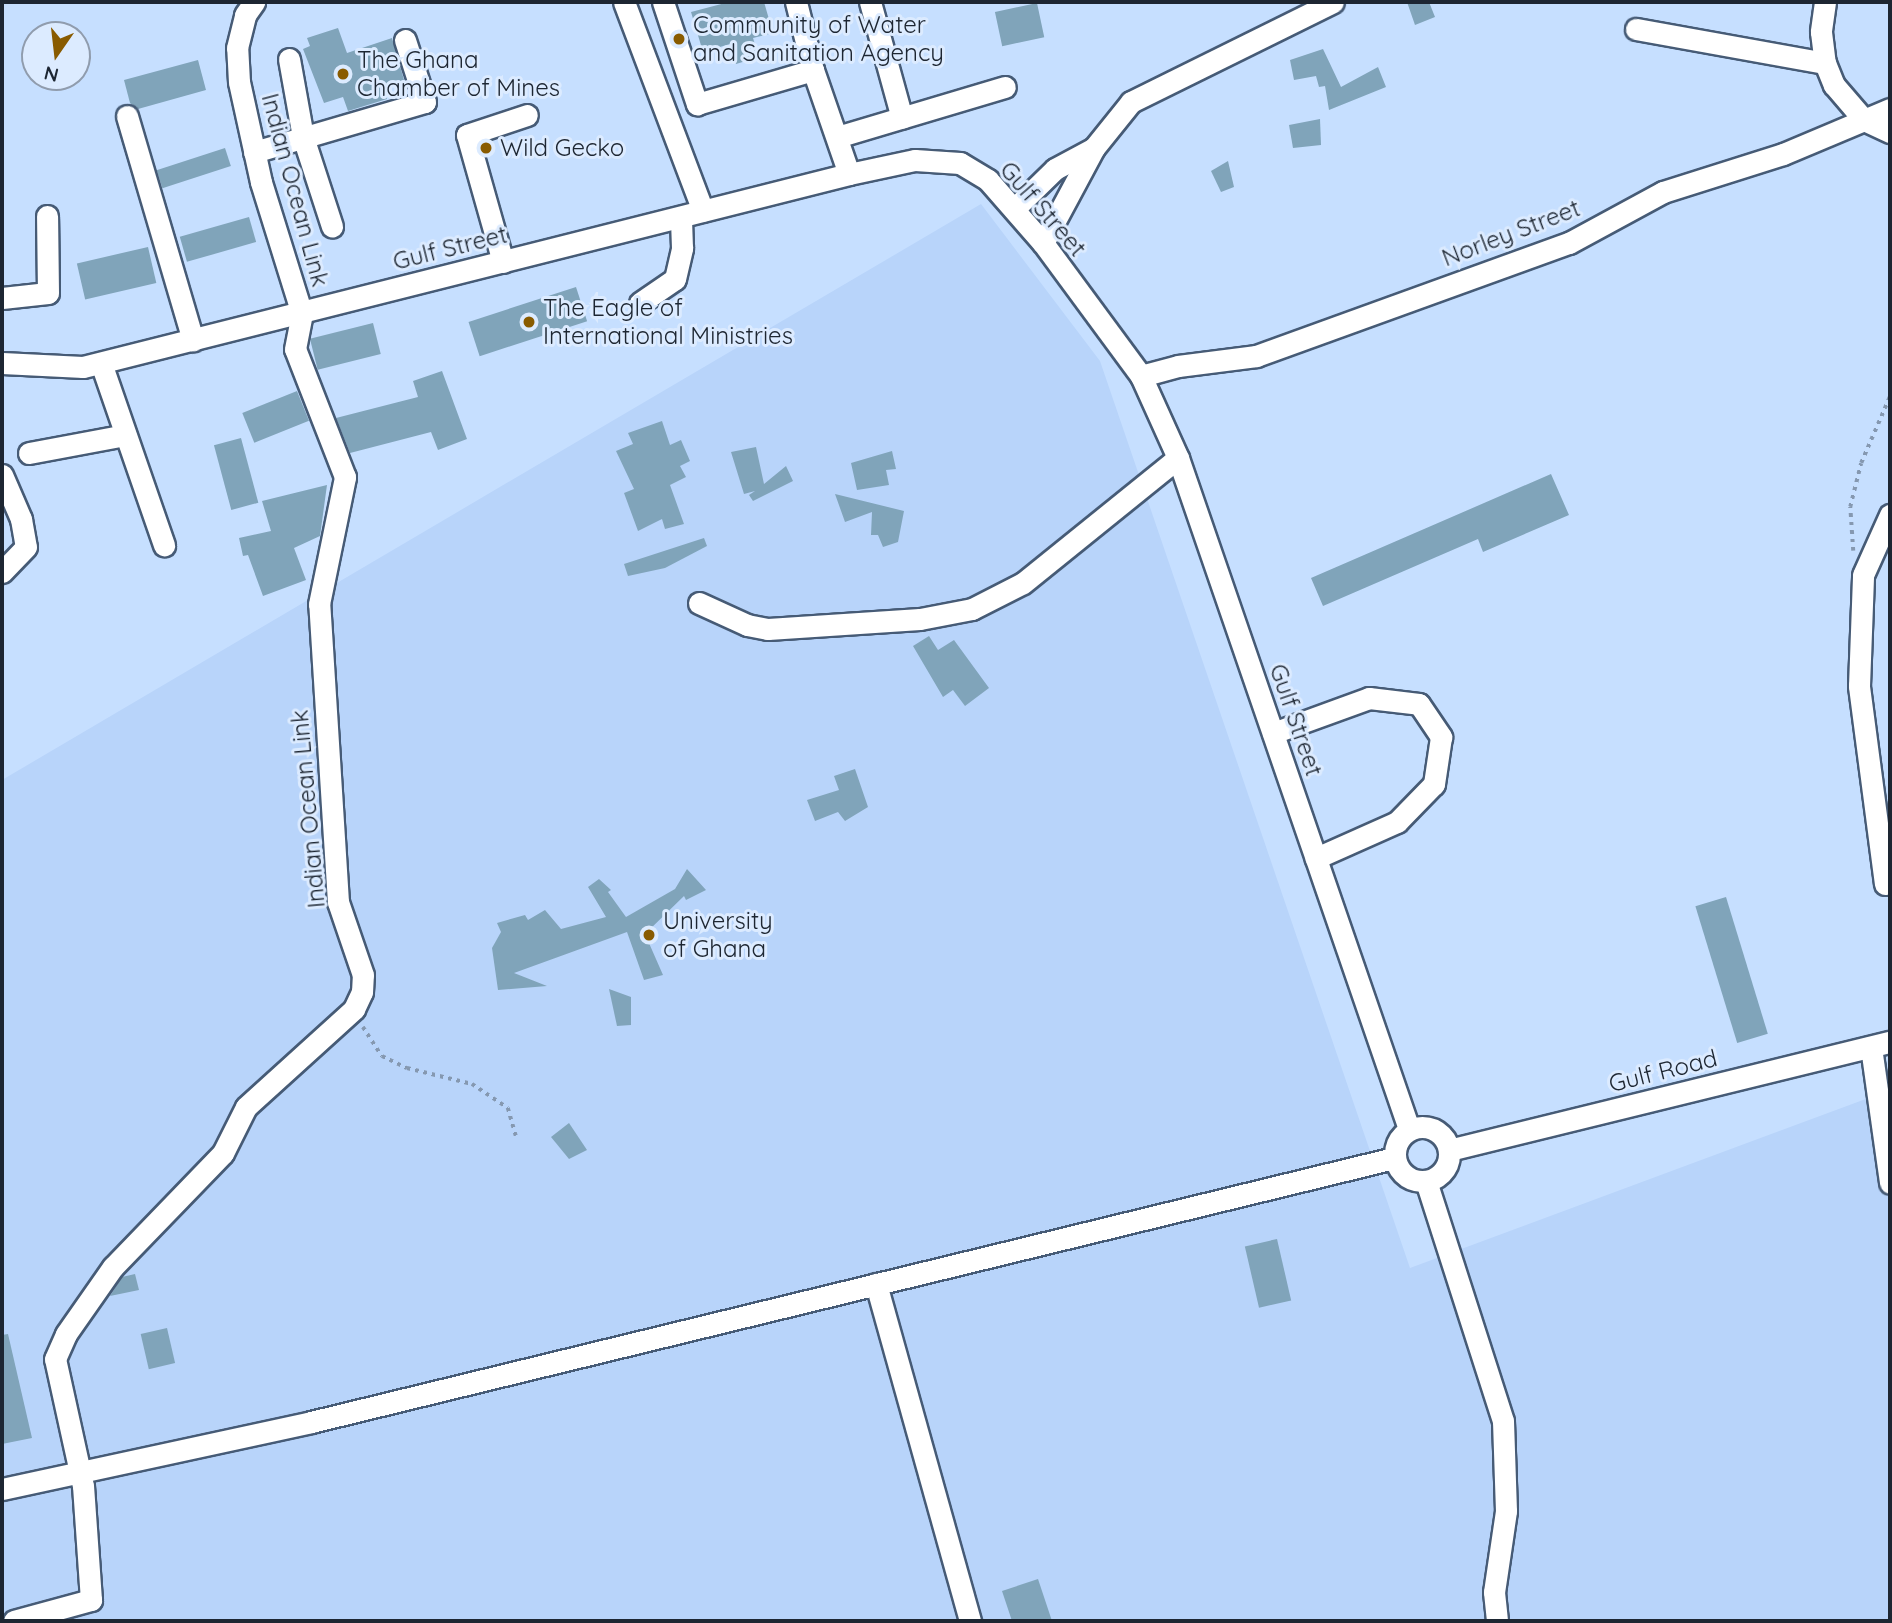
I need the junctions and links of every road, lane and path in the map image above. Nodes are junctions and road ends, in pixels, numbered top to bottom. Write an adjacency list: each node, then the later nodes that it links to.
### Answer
1 (254, 2): 23 (street, Indian Ocean Link)
2 (624, 2): 26 (street)
3 (663, 2): 12 (street)
4 (796, 2): 12 (street)
5 (870, 2): 17 (street)
6 (1333, 2): 22 (street)
7 (1825, 2): 11 (street)
8 (1636, 29): 11 (street)
9 (405, 40): 20 (street)
10 (289, 59): 20 (street)
11 (1825, 63): 18 (street)
12 (813, 70): 21 (street)
13 (1005, 87): 17 (street)
14 (1890, 109): 18 (street, Norley Street)
15 (127, 116): 35 (street)
16 (527, 116): 31 (street)
17 (902, 118): 21 (street)
18 (1864, 120): 19 (street); 38 (street, Norley Street)
19 (1890, 132)
20 (303, 137): 23 (street); 29 (street)
21 (836, 137): 24 (street)
22 (1094, 148): 25 (street); 30 (street)
23 (254, 152): 34 (street, Indian Ocean Link)
24 (849, 174): 25 (street, Gulf Street); 26 (street, Gulf Street)
25 (1014, 209): 30 (street, Gulf Street)
26 (703, 211): 28 (street, Gulf Street)
27 (47, 216): 32 (street)
28 (681, 217): 31 (street, Gulf Street); 33 (street)
29 (332, 226)
30 (1043, 243): 38 (street, Gulf Street)
31 (503, 262): 34 (street, Gulf Street)
32 (2, 298)
33 (639, 303)
34 (302, 314): 35 (street, Gulf Street); 52 (street, Indian Ocean Link)
35 (193, 340): 37 (street, Gulf Street)
36 (2, 363): 37 (street, Gulf Street)
37 (101, 363): 40 (street)
38 (1141, 376): 42 (street, Gulf Street)
39 (1890, 396): 47 (path)
40 (125, 435): 41 (street); 45 (street)
41 (29, 453)
42 (1178, 458): 48 (street); 49 (street, Gulf Street)
43 (2, 475): 46 (street)
44 (1890, 515): 47 (street)
45 (164, 545)
46 (2, 572)
47 (1863, 575): 51 (street)
48 (699, 603)
49 (1273, 733): 50 (street, Gulf Street); 50 (street)
50 (1316, 858): 54 (street, Gulf Street)
51 (1885, 884)
52 (354, 1009): 55 (path); 61 (street)
53 (1880, 1045): 56 (street, Gulf Road); 59 (street)
54 (1409, 1129): 56 (street); 57 (street)
55 (516, 1136)
56 (1449, 1150): 58 (street)
57 (1394, 1158): 58 (street); 60 (street)
58 (1426, 1181): 65 (street)
59 (1890, 1182)
60 (876, 1284): 61 (street); 64 (street)
61 (81, 1474): 62 (street); 63 (street)
62 (2, 1489)
63 (14, 1621)
64 (970, 1621)
65 (1497, 1621)

